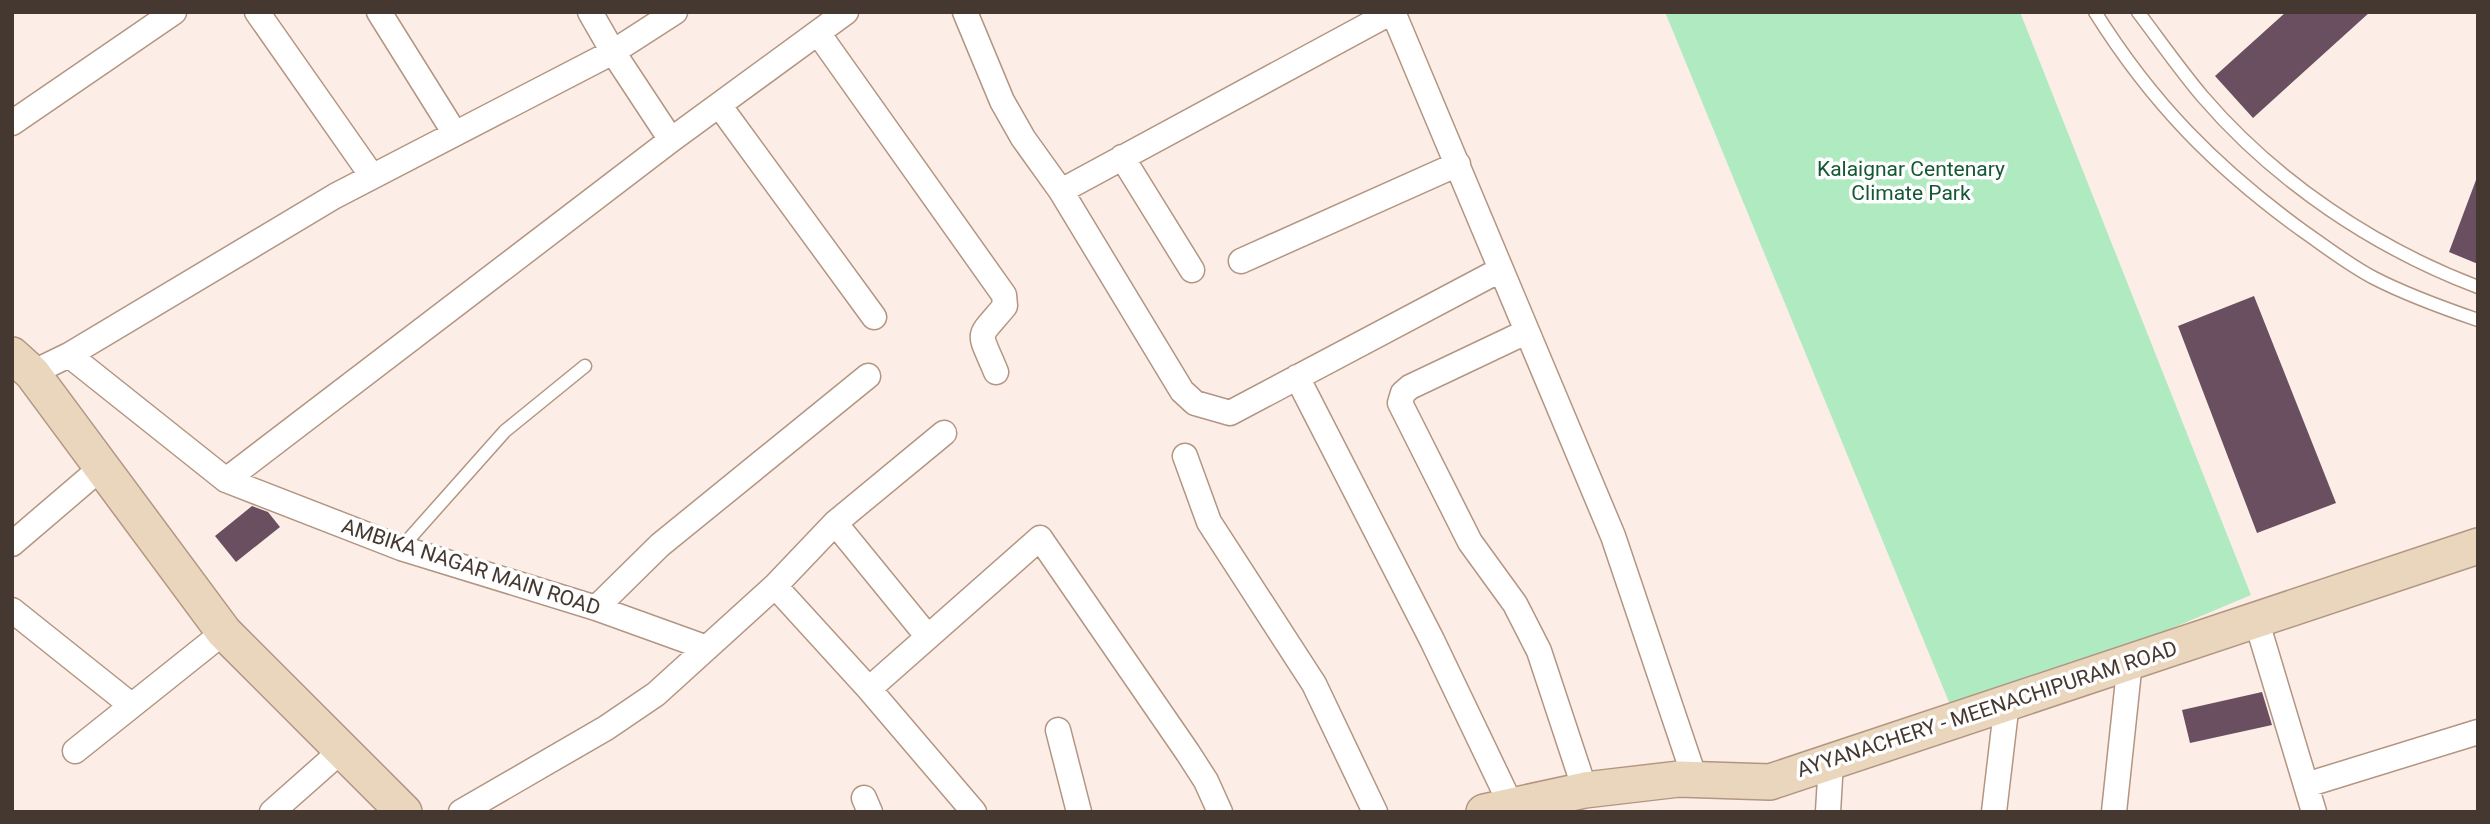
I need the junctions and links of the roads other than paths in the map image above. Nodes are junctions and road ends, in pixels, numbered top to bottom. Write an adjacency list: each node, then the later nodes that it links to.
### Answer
1 (174, 12): 14 (street)
2 (257, 12): 19 (street)
3 (379, 12): 15 (street)
4 (590, 12): 12 (street)
5 (675, 12): 12 (street)
6 (846, 12): 11 (street)
7 (965, 12): 20 (street)
8 (1392, 12): 17 (street); 18 (street)
9 (2095, 12): 26 (lane)
10 (2138, 12): 24 (lane)
11 (818, 33): 13 (street); 31 (street)
12 (613, 52): 15 (street); 16 (street)
13 (719, 106): 16 (street); 25 (street)
14 (12, 123)
15 (454, 132): 19 (street)
16 (671, 140): 37 (street)
17 (1122, 157): 20 (street); 22 (street)
18 (1458, 164): 21 (street); 23 (street)
19 (372, 176): 28 (street)
20 (1061, 191): 33 (street)
21 (1241, 261)
22 (1192, 270)
23 (1500, 270): 27 (street); 33 (street)
24 (2478, 287)
25 (874, 317)
26 (2478, 320)
27 (1526, 332): 58 (street); 60 (street)
28 (69, 355): 29 (street); 37 (street, AMBIKA NAGAR MAIN ROAD)
29 (22, 364): 36 (street)
30 (585, 366): 41 (lane)
31 (996, 372)
32 (868, 376): 43 (street)
33 (1297, 377): 61 (street)
34 (944, 433): 38 (street)
35 (1185, 456): 68 (street)
36 (102, 467): 39 (street); 46 (street)
37 (226, 480): 41 (street, AMBIKA NAGAR MAIN ROAD)
38 (835, 523): 42 (street); 47 (street)
39 (12, 544)
40 (2478, 546): 45 (street, AYYANACHERY - MEENACHIPURAM ROAD)
41 (401, 548): 43 (street, AMBIKA NAGAR MAIN ROAD)
42 (775, 586): 48 (street); 50 (street)
43 (596, 608): 48 (street, AMBIKA NAGAR MAIN ROAD)
44 (12, 610): 52 (street)
45 (2256, 620): 49 (street, AYYANACHERY - MEENACHIPURAM ROAD); 59 (street)
46 (224, 632): 52 (street); 55 (street)
47 (928, 638): 50 (street); 67 (street)
48 (706, 648): 64 (street)
49 (2130, 661): 51 (street, AYYANACHERY - MEENACHIPURAM ROAD); 71 (street)
50 (869, 689): 65 (street)
51 (2007, 702): 57 (street, AYYANACHERY - MEENACHIPURAM ROAD); 70 (street)
52 (131, 705): 56 (street)
53 (1058, 730): 66 (street)
54 (2478, 732): 59 (street)
55 (342, 750): 62 (street); 63 (street)
56 (75, 751)
57 (1831, 761): 58 (street, AYYANACHERY - MEENACHIPURAM ROAD); 69 (street)
58 (1695, 779): 60 (street, AYYANACHERY - MEENACHIPURAM ROAD)
59 (2306, 785): 72 (street)
60 (1598, 796): 61 (street, AYYANACHERY - MEENACHIPURAM ROAD)
61 (1497, 809)
62 (272, 812)
63 (404, 812)
64 (461, 812)
65 (974, 812)
66 (1079, 812)
67 (1220, 812)
68 (1375, 812)
69 (1828, 812)
70 (1994, 812)
71 (2115, 812)
72 (2314, 812)

